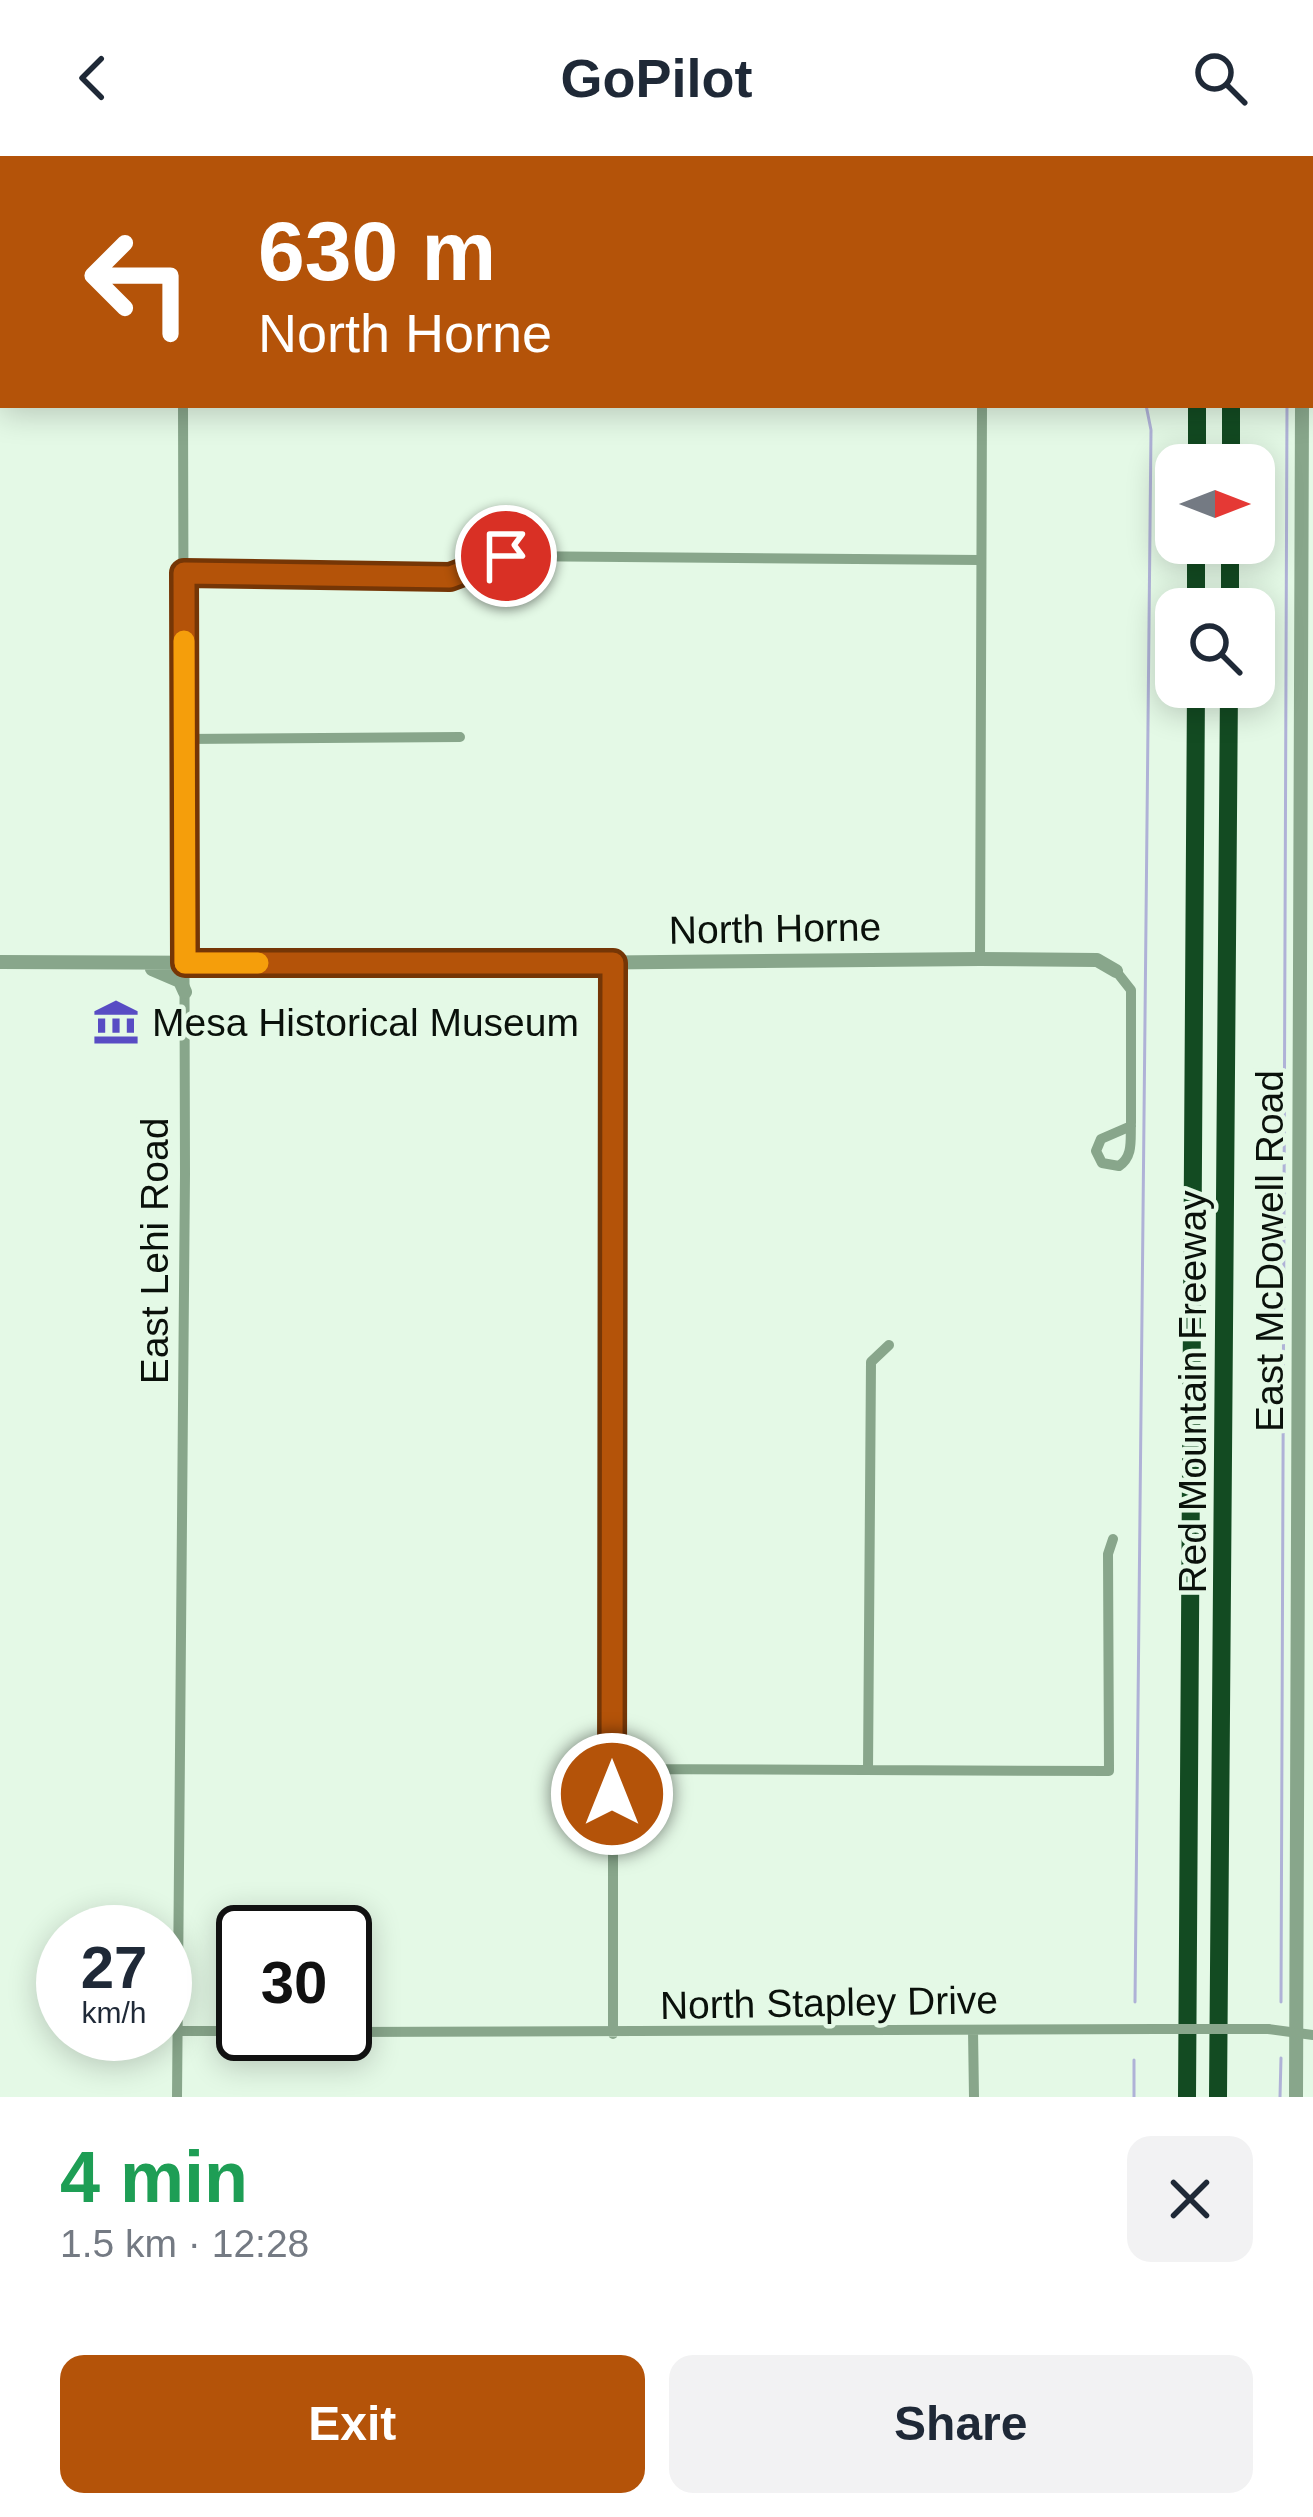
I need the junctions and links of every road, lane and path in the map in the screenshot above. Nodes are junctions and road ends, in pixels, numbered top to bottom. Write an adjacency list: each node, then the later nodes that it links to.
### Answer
1 (182, 408): 9 (street, East Lehi Road)
2 (982, 408): 8 (street)
3 (1197, 408): 6 (highway)
4 (1231, 408): 7 (highway)
5 (1302, 408): 20 (street, East McDowell Road)
6 (1197, 444)
7 (1231, 444)
8 (980, 560): 9 (street); 14 (street)
9 (184, 573): 13 (street, East Lehi Road)
10 (1196, 708): 36 (highway, Red Mountain Freeway)
11 (1229, 708): 37 (highway, Red Mountain Freeway)
12 (460, 737): 13 (street)
13 (184, 739): 17 (street, East Lehi Road)
14 (980, 958): 18 (street, North Horne); 19 (street, North Horne)
15 (0, 962): 16 (street, North Horne)
16 (117, 963): 17 (street, North Horne); 21 (street)
17 (185, 963): 18 (street, North Horne); 21 (street, East Lehi Road)
18 (613, 963): 26 (street)
19 (1116, 971): 22 (street)
20 (1308, 977): 23 (street, East McDowell Road)
21 (185, 992): 28 (street, East Lehi Road)
22 (1131, 1126)
23 (1307, 1234): 32 (street, East McDowell Road)
24 (889, 1345): 27 (street)
25 (1113, 1539): 27 (street)
26 (612, 1769): 27 (street); 31 (street)
27 (868, 1770)
28 (180, 1905)
29 (973, 2030): 31 (street, North Stapley Drive); 32 (street, North Stapley Drive, bridge); 35 (street)
30 (372, 2032): 31 (street, North Stapley Drive)
31 (614, 2034)
32 (1305, 2034): 38 (street, East McDowell Road)
33 (179, 2061): 34 (street, East Lehi Road)
34 (178, 2097)
35 (974, 2097)
36 (1187, 2097)
37 (1218, 2097)
38 (1296, 2097)

